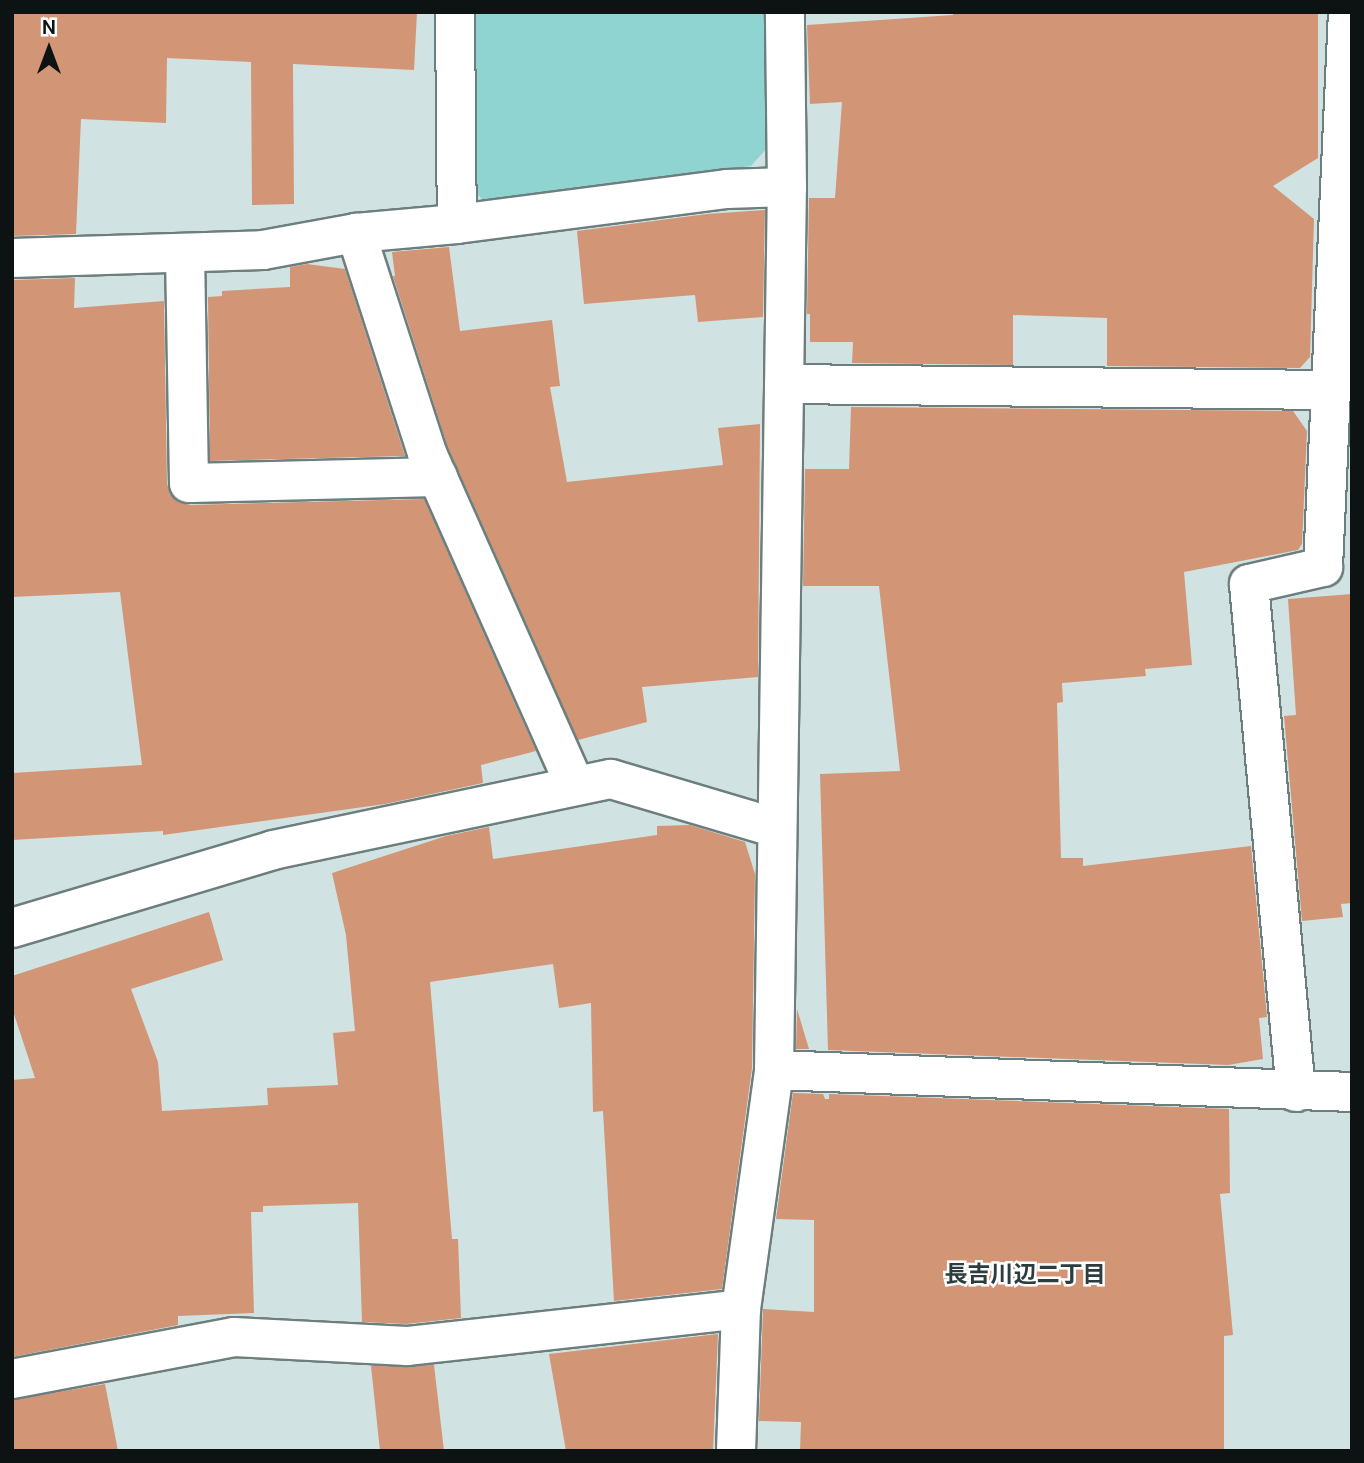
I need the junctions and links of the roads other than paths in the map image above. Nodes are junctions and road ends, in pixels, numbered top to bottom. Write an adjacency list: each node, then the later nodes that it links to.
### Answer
1 (455, 12): 5 (street)
2 (785, 12): 4 (street)
3 (1348, 12): 10 (street)
4 (787, 187): 5 (street); 9 (street)
5 (457, 224): 6 (street)
6 (356, 233): 7 (street); 11 (street)
7 (185, 253): 8 (street); 11 (street)
8 (12, 258)
9 (785, 384): 10 (street); 13 (street)
10 (1331, 390): 16 (street)
11 (438, 477): 12 (street)
12 (575, 786): 13 (street); 14 (street)
13 (776, 828): 15 (street)
14 (12, 928)
15 (774, 1070): 16 (street); 18 (street)
16 (1296, 1092): 17 (street)
17 (1352, 1092)
18 (741, 1309): 19 (street); 20 (street)
19 (12, 1379)
20 (736, 1451)

